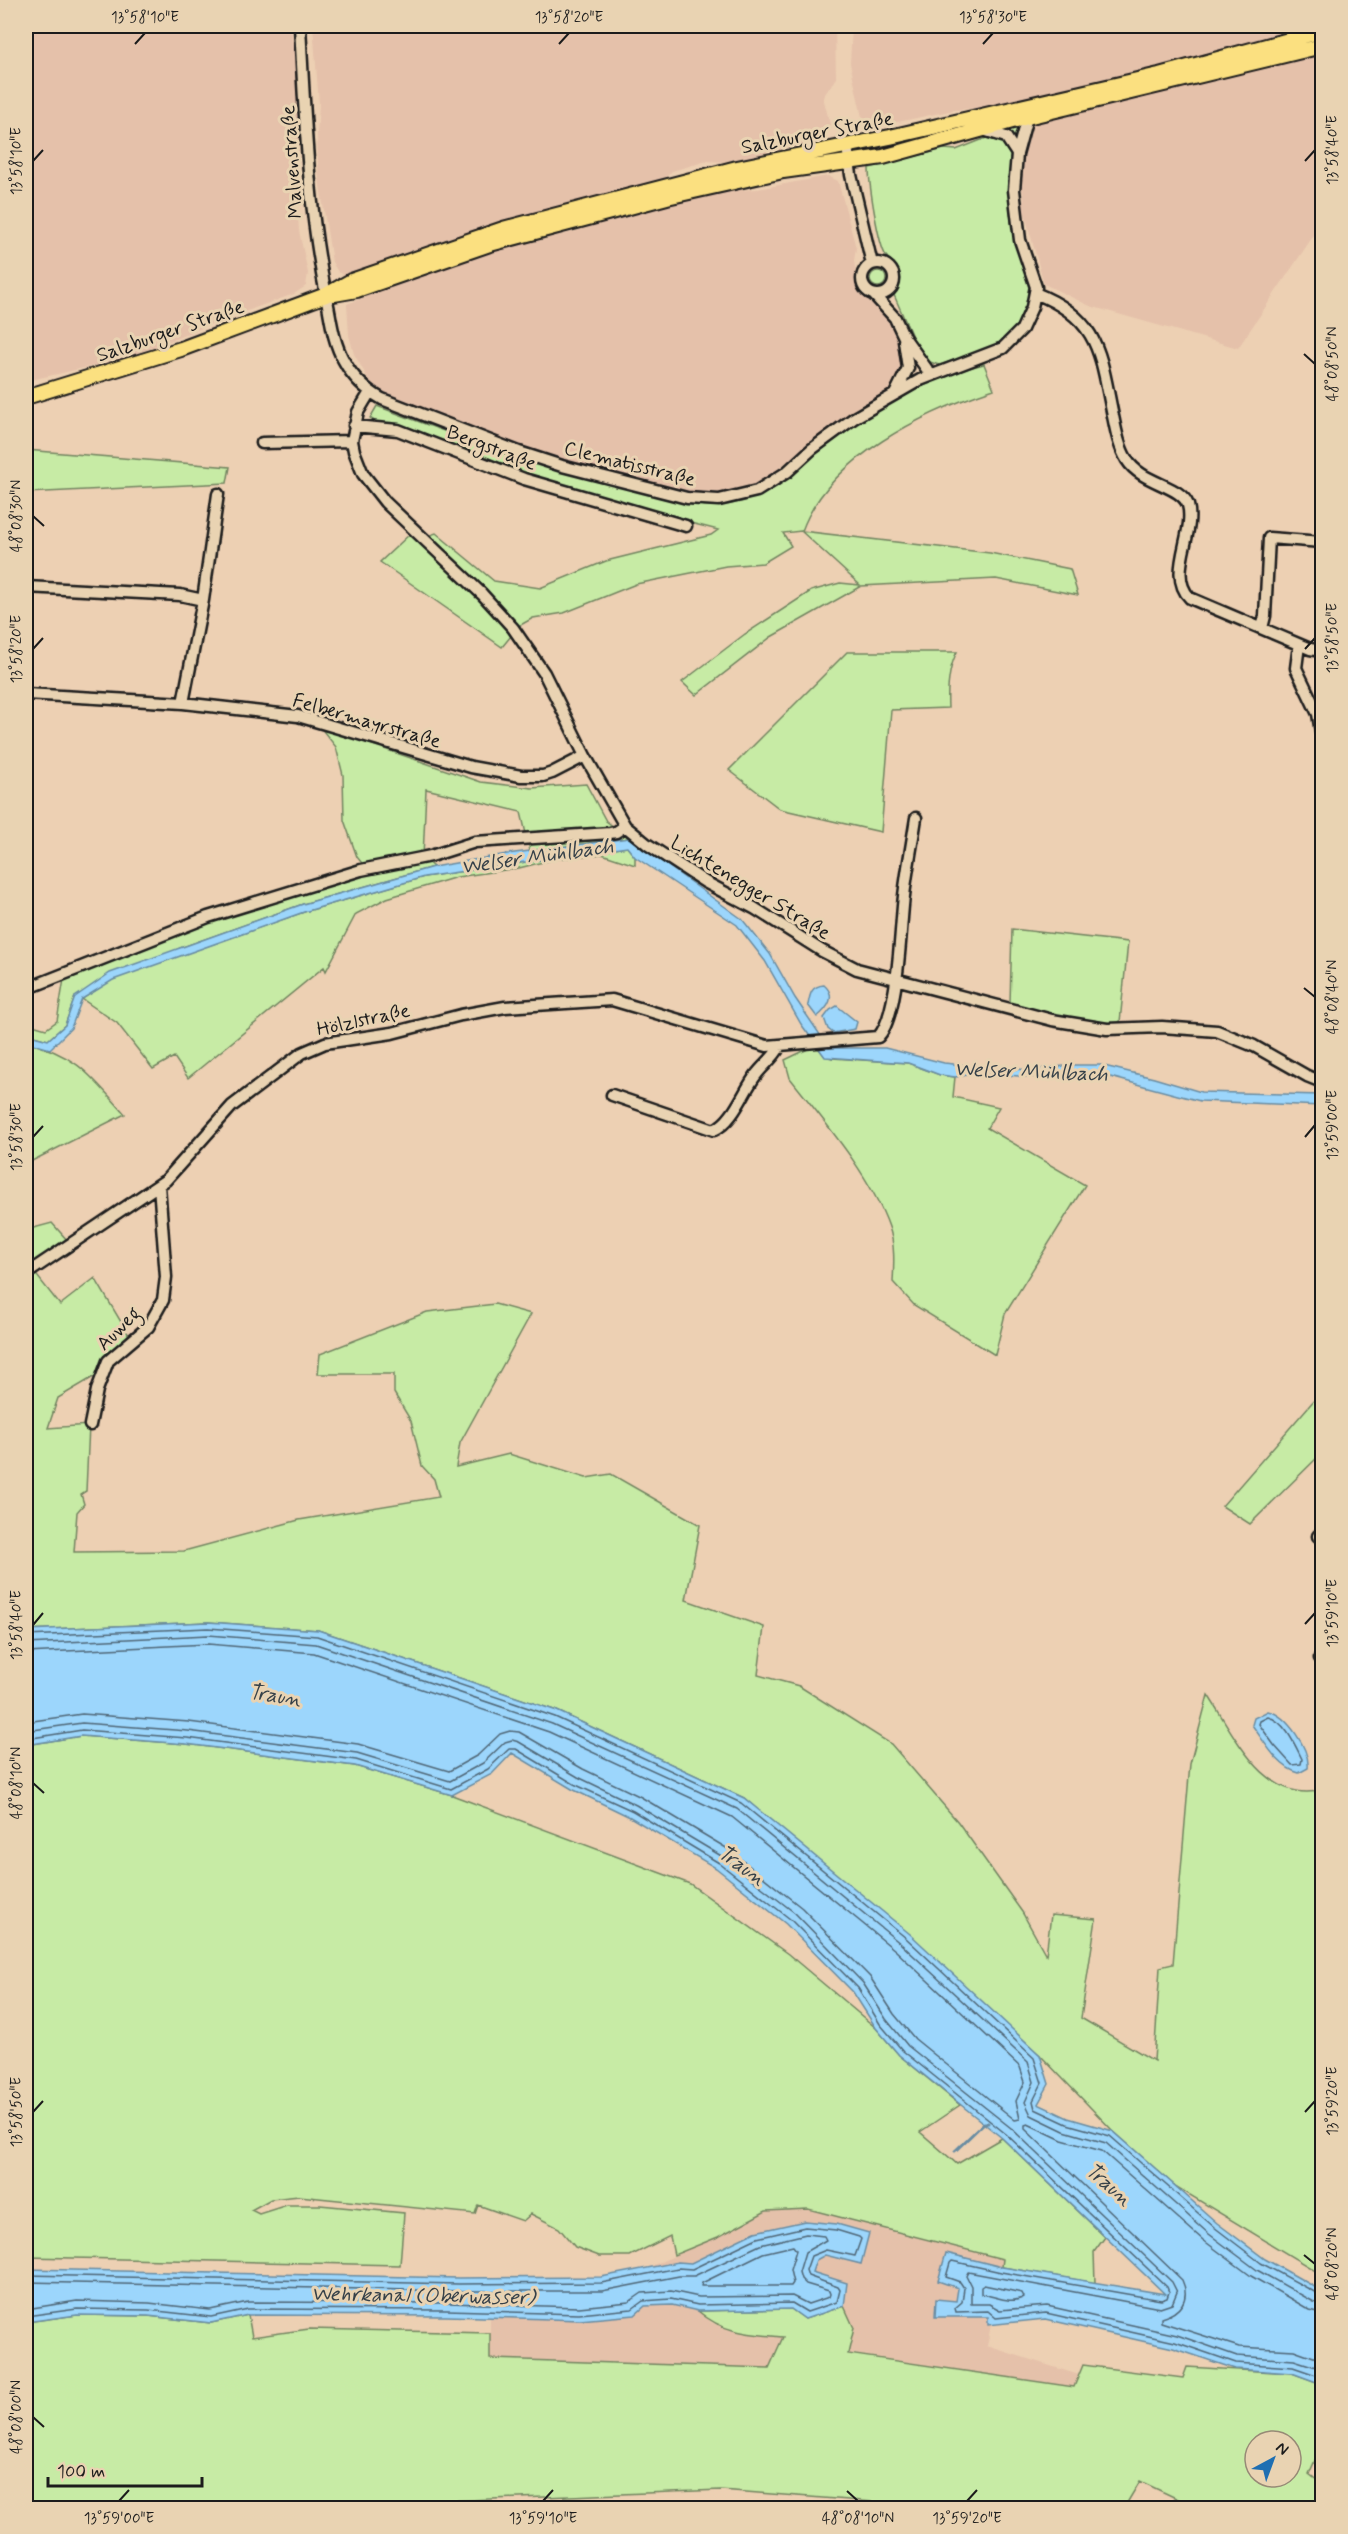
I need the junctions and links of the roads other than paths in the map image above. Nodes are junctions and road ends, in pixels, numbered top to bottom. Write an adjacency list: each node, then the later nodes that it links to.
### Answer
1 (300, 26): 12 (street, Malvenstraße)
2 (1323, 31): 6 (main road, Salzburger Straße)
3 (1323, 46): 4 (main road, Salzburger Straße)
4 (1027, 117): 5 (main road, Salzburger Straße); 7 (street)
5 (980, 129): 7 (street); 8 (main road, Salzburger Straße)
6 (847, 146): 8 (street); 12 (main road, Salzburger Straße)
7 (1017, 154): 11 (street)
8 (849, 163): 9 (street); 12 (main road, Salzburger Straße)
9 (872, 264): 10 (street); 13 (street)
10 (891, 290): 13 (street); 14 (street)
11 (1035, 293): 17 (street, Clematisstraße); 29 (street)
12 (326, 295): 18 (street); 20 (main road, Salzburger Straße)
13 (874, 295): 14 (street)
14 (895, 318): 15 (street)
15 (904, 337): 16 (street); 17 (street)
16 (908, 368): 17 (street); 19 (street)
17 (926, 377): 19 (street, Clematisstraße)
18 (370, 392): 19 (street, Clematisstraße); 21 (street, Lichtenegger Straße)
19 (895, 394)
20 (26, 397)
21 (354, 426): 22 (street, Lichtenegger Straße); 25 (street, Bergstraße)
22 (352, 441): 23 (street); 35 (street, Lichtenegger Straße)
23 (262, 443)
24 (218, 495): 28 (street)
25 (686, 525)
26 (1323, 542): 29 (street)
27 (26, 587): 28 (street)
28 (203, 600): 33 (street)
29 (1262, 628): 30 (street)
30 (1299, 645): 31 (street); 34 (street)
31 (1323, 651)
32 (26, 694): 33 (street, Felbermayrstraße)
33 (183, 703): 35 (street, Felbermayrstraße)
34 (1323, 738)
35 (585, 756): 37 (street, Lichtenegger Straße)
36 (916, 818): 38 (street)
37 (625, 826): 38 (street, Lichtenegger Straße); 39 (street)
38 (895, 980): 40 (street, Hölzlstraße); 41 (street, Lichtenegger Straße)
39 (26, 989)
40 (780, 1046): 42 (street); 43 (street, Hölzlstraße)
41 (1323, 1082)
42 (612, 1095)
43 (159, 1185): 44 (street, Hölzlstraße); 45 (street, Auweg)
44 (26, 1274)
45 (90, 1425)

